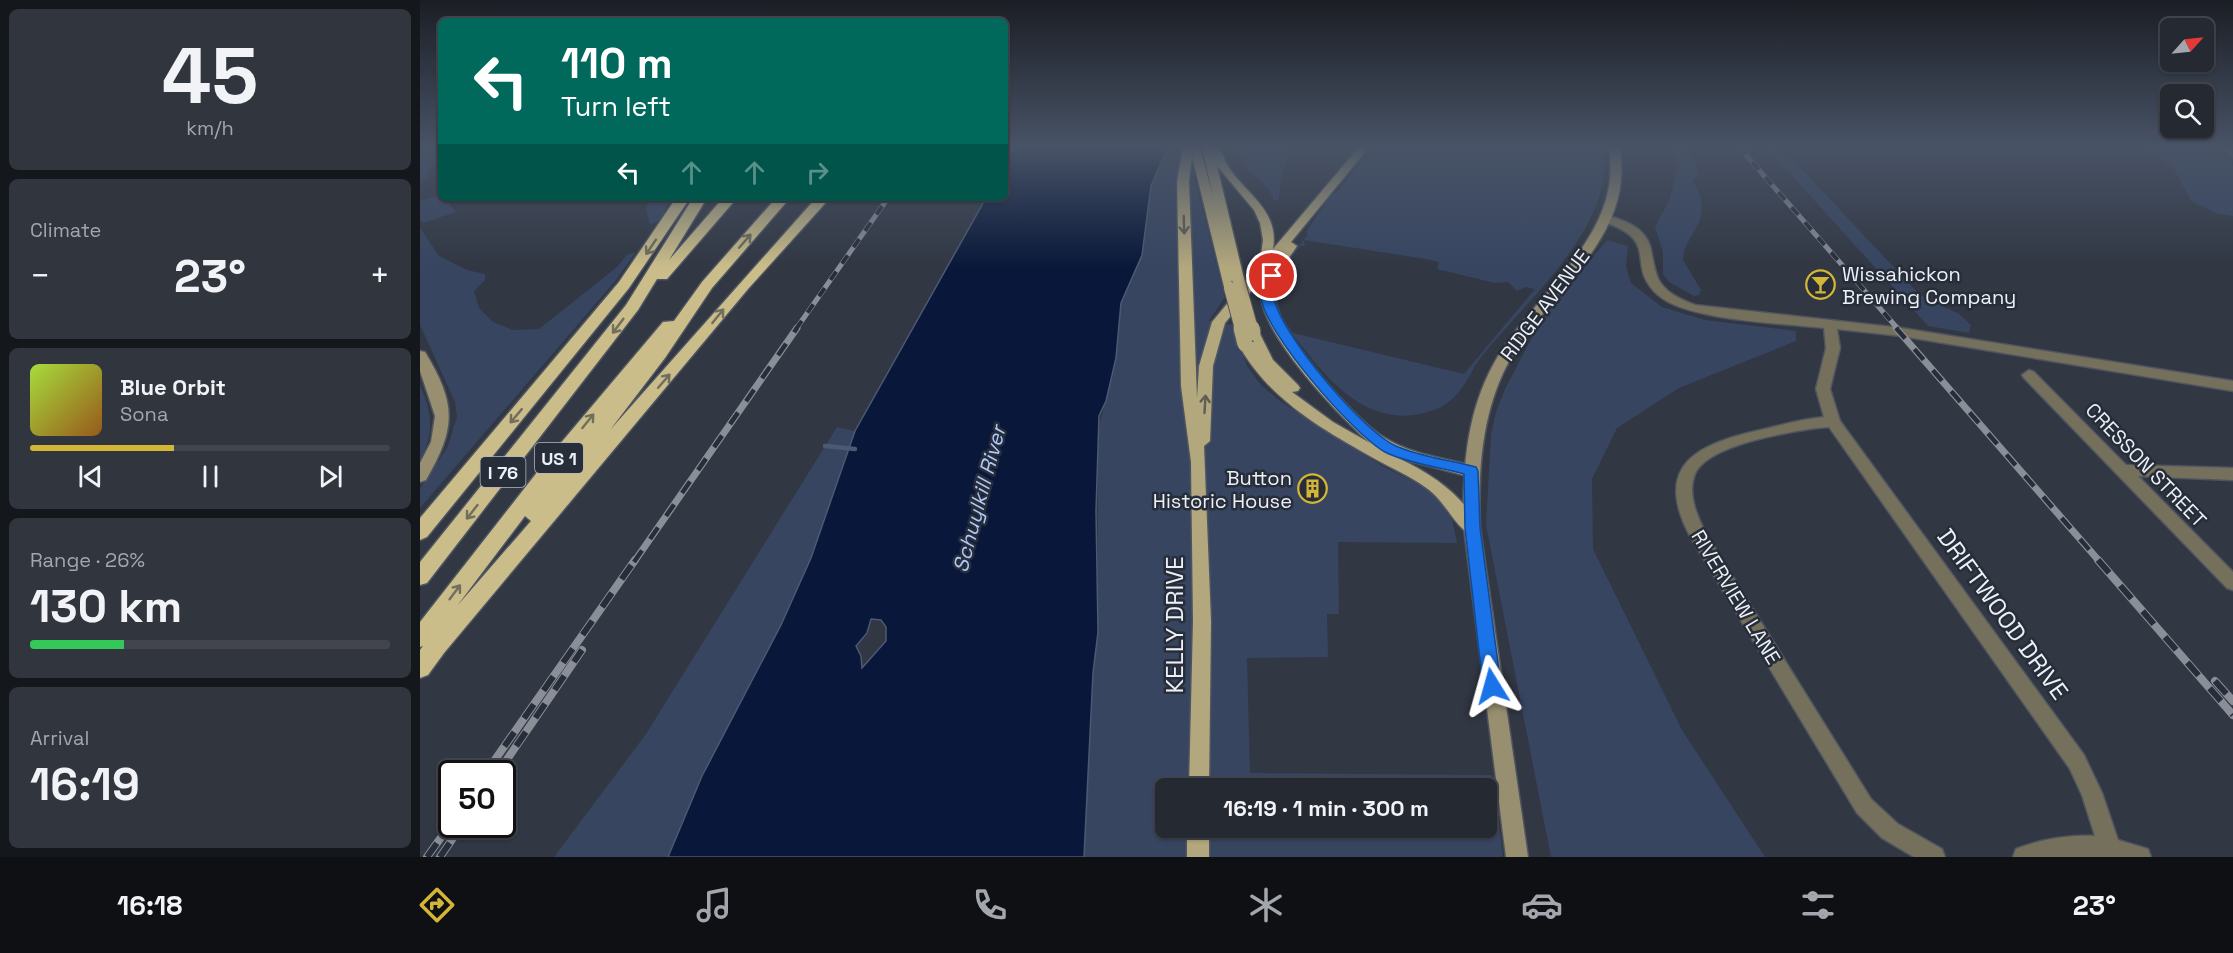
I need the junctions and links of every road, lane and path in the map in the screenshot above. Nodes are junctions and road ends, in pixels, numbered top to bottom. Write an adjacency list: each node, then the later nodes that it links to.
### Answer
1 (1183, 187): 23 (main road, KELLY DRIVE, one-way to 23)
2 (1206, 187): 15 (main road)
3 (1215, 187): 15 (main road)
4 (1240, 187): 14 (main road)
5 (1331, 187): 7 (main road, KELLY DRIVE)
6 (1615, 187): 13 (main road, RIDGE AVENUE)
7 (1320, 200): 14 (main road, KELLY DRIVE); 22 (main road)
8 (681, 201): 29 (highway, one-way to 29)
9 (698, 201): 16 (highway, I 76)
10 (728, 201): 16 (highway)
11 (780, 201): 32 (highway, I 76, one-way to 11)
12 (820, 201): 32 (highway, one-way to 12)
13 (1605, 219): 17 (street); 25 (main road, RIDGE AVENUE)
14 (1264, 265): 23 (main road, KELLY DRIVE, one-way to 14)
15 (1234, 283): 22 (main road, bridge)
16 (632, 308): 30 (highway, I 76, one-way to 30)
17 (1830, 324): 20 (street); 21 (street, DRIFTWOOD DRIVE)
18 (420, 355): 27 (main road)
19 (2029, 375): 24 (street, CRESSON STREET)
20 (2233, 386)
21 (1833, 422): 36 (street, DRIFTWOOD DRIVE); 39 (street, RIVERVIEW LANE)
22 (1382, 450): 25 (main road); 28 (main road)
23 (1199, 462): 34 (main road, KELLY DRIVE)
24 (2123, 470): 26 (street); 31 (street, CRESSON STREET)
25 (1471, 471): 28 (main road, RIDGE AVENUE)
26 (2233, 474)
27 (420, 476)
28 (1472, 528): 38 (main road, RIDGE AVENUE)
29 (420, 532)
30 (420, 577)
31 (2233, 583)
32 (427, 643): 33 (highway, I 76)
33 (420, 668)
34 (1199, 778)
35 (1198, 838): 37 (main road)
36 (2110, 848): 40 (street); 41 (street)
37 (1198, 857)
38 (1517, 857)
39 (1934, 857)
40 (2024, 857)
41 (2140, 857)

